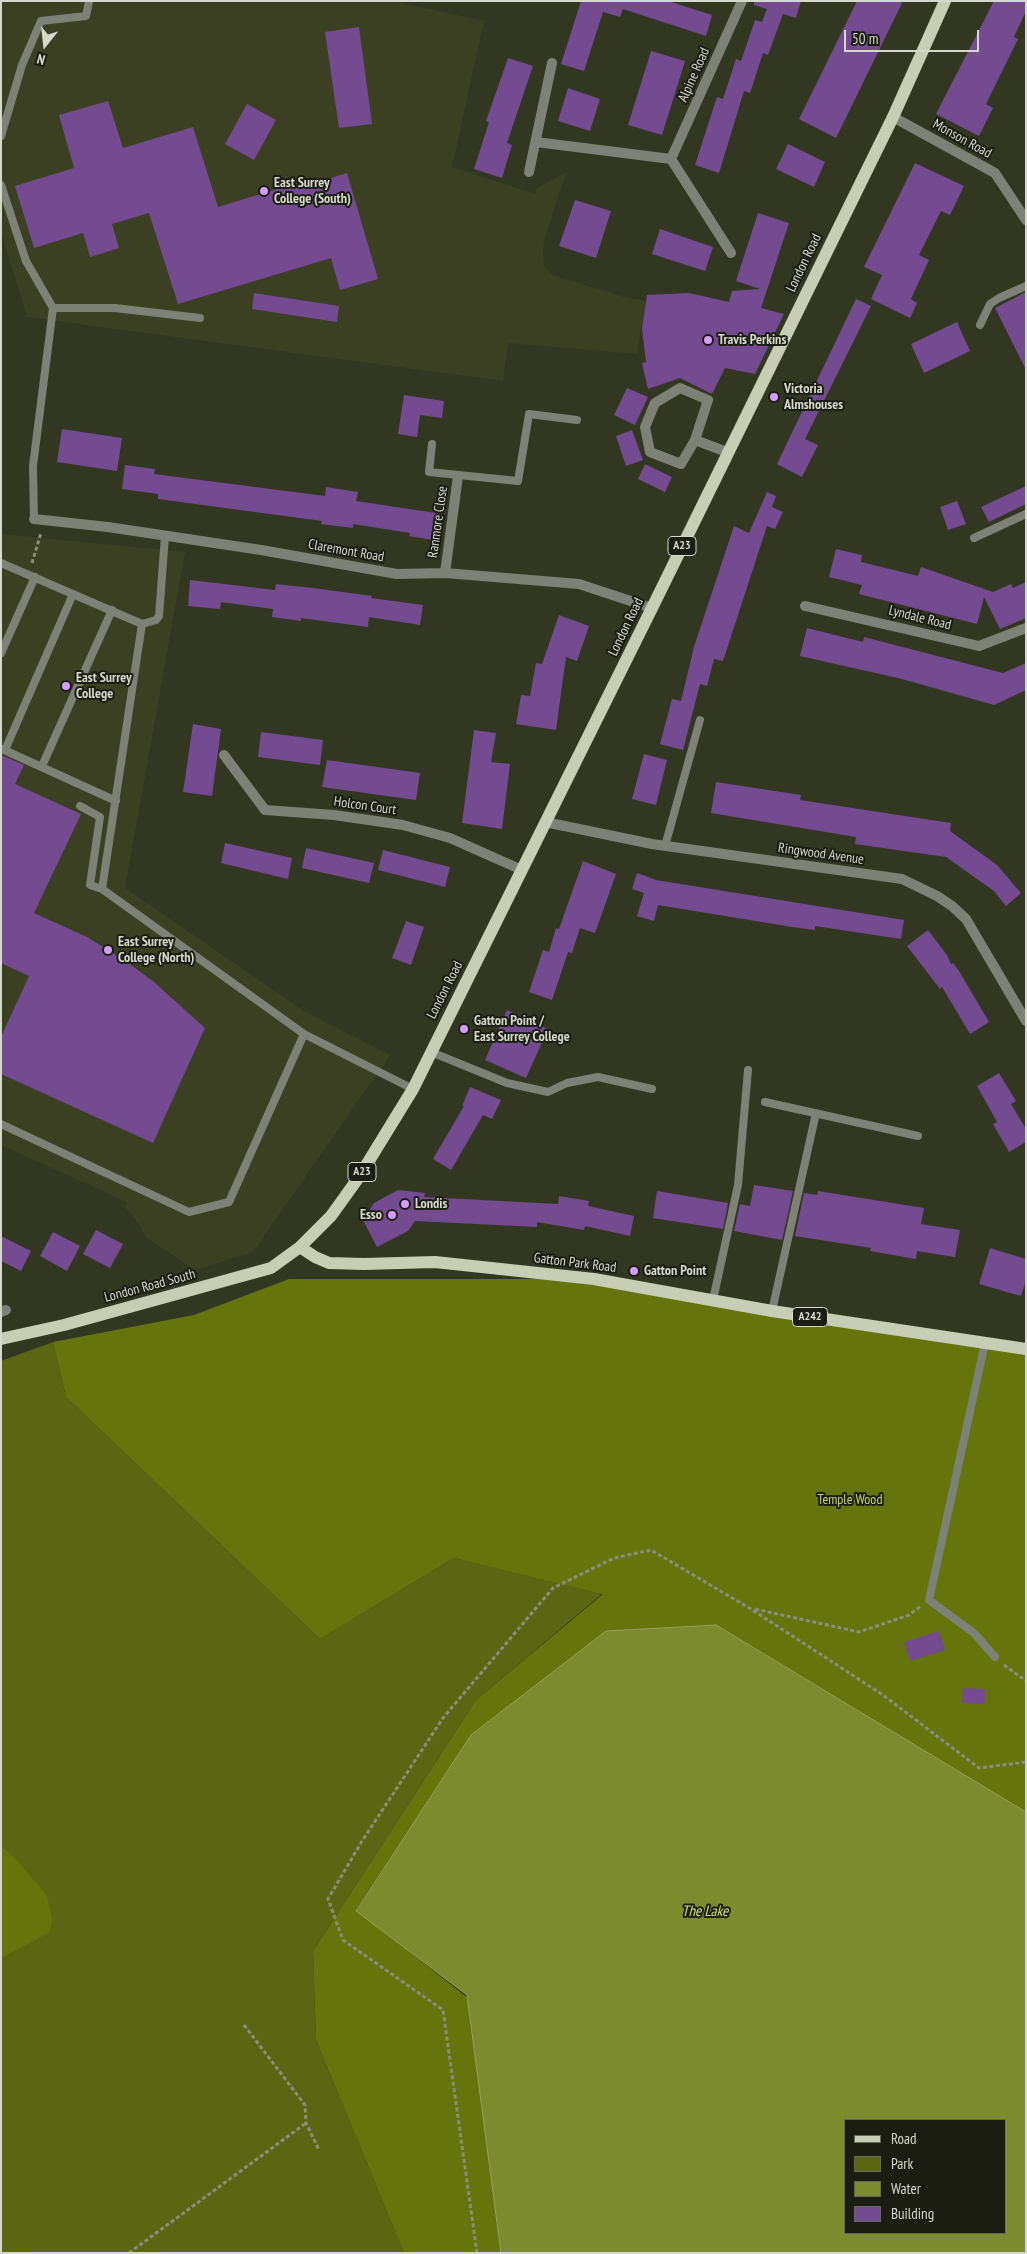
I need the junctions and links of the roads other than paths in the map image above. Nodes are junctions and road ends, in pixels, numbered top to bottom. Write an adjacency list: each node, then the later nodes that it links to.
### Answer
1 (89, 1): 6 (lane)
2 (742, 1): 8 (street, Alpine Road)
3 (946, 1): 5 (main road, London Road / A23)
4 (552, 63): 7 (street)
5 (893, 117): 11 (street, Monson Road); 20 (main road, London Road / A23)
6 (1, 136)
7 (536, 142): 8 (street); 9 (street)
8 (671, 159): 12 (street)
9 (529, 172)
10 (1, 185): 14 (lane)
11 (1026, 220)
12 (731, 253)
13 (1026, 286): 16 (lane)
14 (54, 308): 15 (lane); 23 (lane)
15 (200, 318)
16 (980, 325)
17 (577, 420): 21 (lane)
18 (695, 440): 18 (street); 20 (street)
19 (432, 444): 21 (lane)
20 (727, 452): 31 (main road, London Road / A23)
21 (458, 476): 27 (street, Ranmore Close)
22 (1026, 514): 25 (lane)
23 (39, 519): 24 (street, Claremont Road)
24 (164, 536): 27 (street, Claremont Road); 33 (lane)
25 (974, 538)
26 (1, 563): 28 (lane)
27 (445, 573): 31 (street, Claremont Road)
28 (32, 576): 29 (lane); 35 (lane)
29 (73, 594): 32 (lane); 37 (lane)
30 (805, 606): 34 (street, Lyndale Road)
31 (652, 608): 42 (main road, London Road / A23)
32 (112, 610): 33 (lane); 39 (lane)
33 (142, 624): 40 (lane)
34 (1026, 628)
35 (1, 653)
36 (700, 720): 43 (lane)
37 (3, 749): 39 (lane)
38 (224, 756): 44 (street, Holcon Court)
39 (42, 766): 40 (lane)
40 (116, 801): 45 (lane)
41 (80, 806): 45 (lane)
42 (545, 822): 43 (street, Ringwood Avenue); 44 (main road, London Road / A23)
43 (665, 846): 46 (street, Ringwood Avenue)
44 (522, 870): 48 (main road, London Road / A23)
45 (102, 889): 47 (lane)
46 (1026, 1021)
47 (304, 1034): 50 (lane); 54 (lane)
48 (431, 1052): 50 (main road, London Road / A23); 51 (lane)
49 (748, 1070): 57 (lane)
50 (413, 1088): 56 (main road, London Road / A23)
51 (652, 1089)
52 (764, 1102): 53 (lane)
53 (816, 1113): 55 (lane); 58 (lane)
54 (1, 1124)
55 (918, 1136)
56 (300, 1247): 57 (main road, Gatton Park Road / A242); 59 (main road, London Road South / A23)
57 (713, 1300): 58 (main road, Gatton Park Road / A242)
58 (772, 1311): 60 (main road, Gatton Park Road / A242)
59 (1, 1339)
60 (985, 1343): 61 (main road, Gatton Park Road / A242); 62 (lane)
61 (1026, 1349)
62 (995, 1657)

